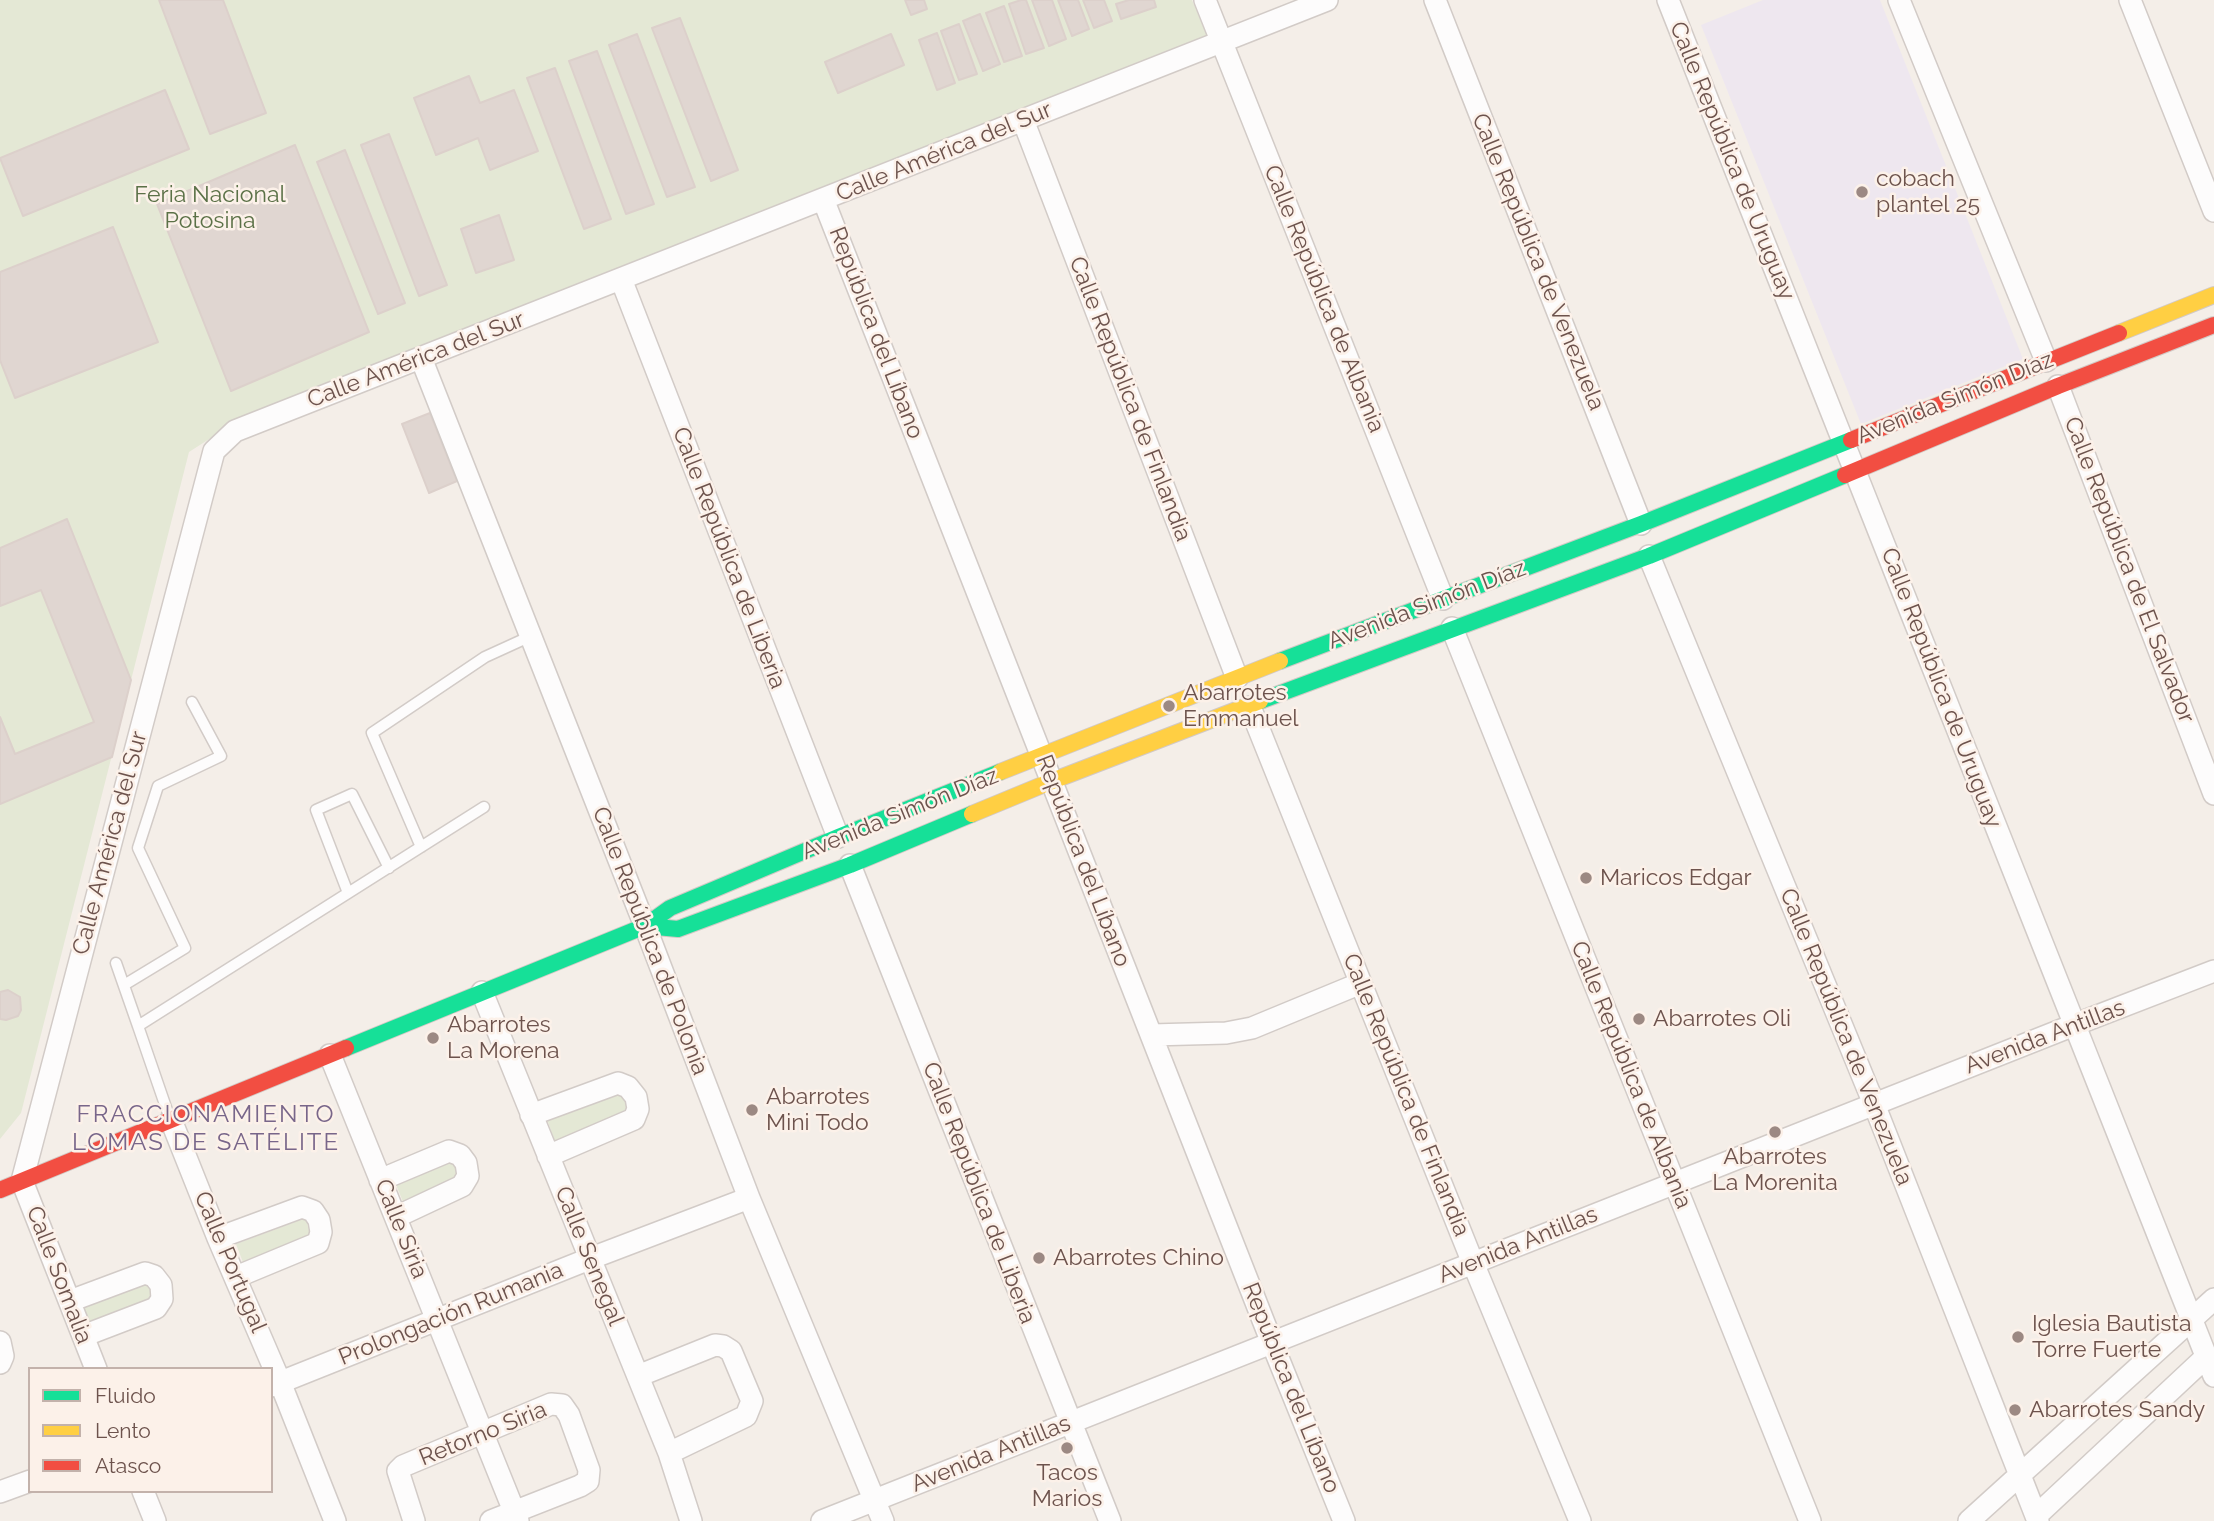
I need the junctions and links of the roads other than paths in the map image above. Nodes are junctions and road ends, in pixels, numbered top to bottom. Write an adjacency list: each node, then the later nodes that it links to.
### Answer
1 (1205, 0): 7 (street, Calle República de Albania)
2 (1326, 0): 7 (street, Calle América del Sur)
3 (1435, 0): 19 (street, Calle República de Venezuela)
4 (1668, 0): 17 (street, Calle República de Uruguay)
5 (1899, 0): 15 (street)
6 (2130, 0): 10 (street)
7 (1222, 41): 8 (street, Calle América del Sur); 21 (street, Calle República de Albania)
8 (1023, 120): 9 (street, Calle América del Sur); 24 (street, Calle República de Finlandia)
9 (823, 199): 11 (street, Calle América del Sur); 27 (street, República del Líbano)
10 (2214, 211)
11 (621, 279): 14 (street, Calle América del Sur); 31 (street, Calle República de Liberia)
12 (2214, 295): 15 (main road, Avenida Simón Díaz)
13 (2214, 325): 16 (main road, Avenida Simón Díaz)
14 (421, 358): 23 (street, Calle República de Polonia); 51 (street, Calle América del Sur)
15 (2046, 360): 17 (main road, Avenida Simón Díaz)
16 (2058, 386): 18 (main road, Avenida Simón Díaz); 29 (street, Calle República de El Salvador)
17 (1844, 443): 18 (street, Calle República de Uruguay); 19 (main road, Avenida Simón Díaz)
18 (1856, 471): 20 (main road, Avenida Simón Díaz); 42 (street, Calle República de Uruguay)
19 (1642, 524): 21 (main road, Avenida Simón Díaz)
20 (1648, 556): 22 (main road, Avenida Simón Díaz); 46 (street, Calle República de Venezuela)
21 (1443, 599): 24 (main road, Avenida Simón Díaz)
22 (1452, 628): 26 (main road, Avenida Simón Díaz); 52 (street, Calle República de Albania)
23 (531, 636): 32 (lane); 36 (street, Calle República de Polonia)
24 (1237, 678): 27 (main road, Avenida Simón Díaz)
25 (192, 702): 40 (lane)
26 (1250, 707): 28 (main road, Avenida Simón Díaz); 39 (street, Calle República de Finlandia)
27 (1042, 757): 28 (street, República del Líbano); 31 (main road, Avenida Simón Díaz)
28 (1052, 781): 33 (main road, Avenida Simón Díaz); 44 (street, República del Líbano)
29 (2214, 793)
30 (484, 807): 32 (lane)
31 (838, 837): 36 (main road, Avenida Simón Díaz)
32 (422, 847): 34 (lane)
33 (850, 865): 36 (main road, Avenida Simón Díaz); 73 (street, Calle República de Liberia)
34 (389, 867): 35 (lane); 35 (lane)
35 (348, 893): 43 (lane)
36 (645, 926): 41 (main road, Avenida Simón Díaz); 54 (street, Calle República de Polonia)
37 (117, 962): 40 (lane)
38 (2214, 971): 42 (street, Avenida Antillas)
39 (1361, 983): 44 (street); 58 (street, Calle República de Finlandia)
40 (124, 985): 43 (lane)
41 (482, 992): 45 (main road, Avenida Simón Díaz); 47 (street, Calle Senegal)
42 (2074, 1025): 46 (street, Avenida Antillas); 62 (street, Calle República de Uruguay)
43 (138, 1026): 48 (lane)
44 (1151, 1035): 66 (street, República del Líbano)
45 (330, 1055): 48 (main road, Avenida Simón Díaz); 50 (street, Calle Siria)
46 (1874, 1104): 52 (street, Avenida Antillas); 76 (street, Calle República de Venezuela)
47 (531, 1115): 49 (street, Calle Senegal); 49 (street)
48 (171, 1120): 51 (main road, Avenida Simón Díaz); 56 (street, Calle Portugal)
49 (548, 1156): 57 (street, Calle Senegal)
50 (380, 1180): 55 (street, Calle Siria); 55 (street)
51 (22, 1181): 53 (main road, Avenida Simón Díaz); 61 (street, Calle Somalia)
52 (1674, 1183): 58 (street, Avenida Antillas); 93 (street, Calle República de Albania)
53 (0, 1190)
54 (749, 1198): 57 (street, Prolongación Rumania); 80 (street, Calle República de Polonia)
55 (396, 1217): 63 (street, Calle Siria)
56 (218, 1238): 59 (street, Calle Portugal); 59 (street)
57 (589, 1259): 63 (street, Prolongación Rumania); 71 (street, Calle Senegal)
58 (1473, 1263): 66 (street, Avenida Antillas); 92 (street, Calle República de Finlandia)
59 (236, 1277): 70 (street, Calle Portugal)
60 (2214, 1299): 62 (street)
61 (70, 1301): 64 (street, Calle Somalia); 64 (street)
62 (2192, 1319): 68 (street, Calle República de Uruguay); 76 (street)
63 (438, 1320): 72 (street, Prolongación Rumania); 74 (street, Calle Siria)
64 (83, 1336): 69 (street, Calle Somalia)
65 (0, 1342): 67 (street)
66 (1272, 1343): 73 (street, Avenida Antillas); 91 (street, República del Líbano)
67 (0, 1363)
68 (2210, 1366): 82 (street)
69 (95, 1367)
70 (270, 1367)
71 (638, 1376): 75 (street, Calle Senegal); 75 (street)
72 (276, 1384): 84 (street, Calle Portugal)
73 (1070, 1423): 80 (street, Avenida Antillas); 90 (street, Calle República de Liberia)
74 (482, 1434): 81 (street, Calle Siria); 81 (street, Retorno Siria); 85 (street, Retorno Siria)
75 (669, 1453): 87 (street, Calle Senegal)
76 (2020, 1475): 82 (street, Calle República de Venezuela); 94 (street)
77 (28, 1482): 78 (street)
78 (0, 1492)
79 (144, 1493): 83 (street)
80 (875, 1500): 88 (street, Avenida Antillas); 89 (street, Calle República de Polonia)
81 (516, 1516): 86 (street, Retorno Siria)
82 (2037, 1519)
83 (155, 1521)
84 (335, 1521)
85 (414, 1521)
86 (491, 1521)
87 (691, 1521)
88 (822, 1521)
89 (883, 1521)
90 (1110, 1521)
91 (1344, 1521)
92 (1580, 1521)
93 (1811, 1521)
94 (1969, 1521)

